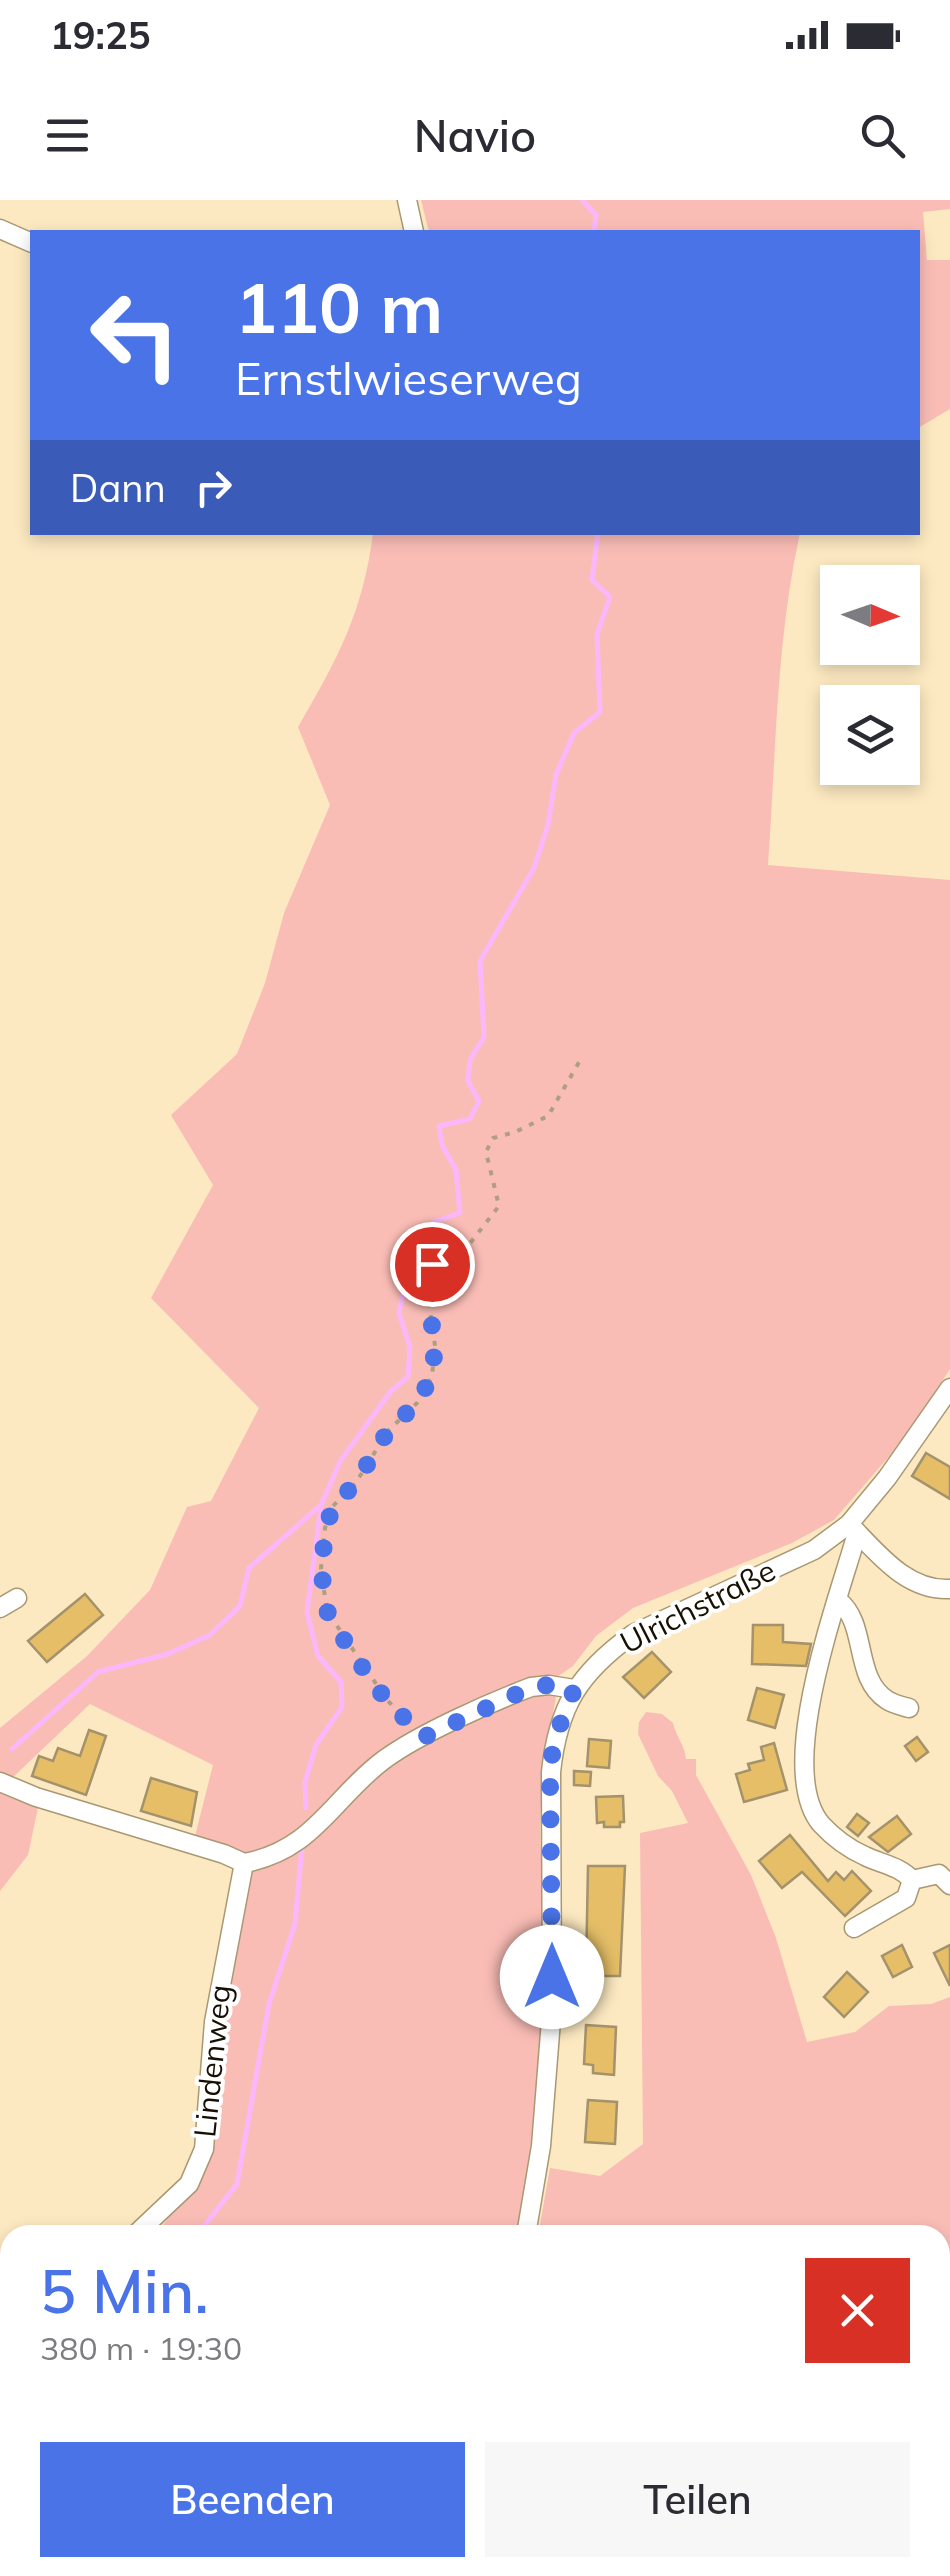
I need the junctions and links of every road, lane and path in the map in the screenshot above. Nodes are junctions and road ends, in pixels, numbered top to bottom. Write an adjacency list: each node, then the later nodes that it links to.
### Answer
1 (407, 200): 3 (street)
2 (0, 229): 4 (street)
3 (414, 230)
4 (30, 242)
5 (582, 1058): 14 (path)
6 (950, 1388): 7 (street, Ulrichstraße)
7 (853, 1529): 8 (street); 10 (street); 12 (street, Ulrichstraße)
8 (950, 1590)
9 (17, 1598): 11 (street)
10 (838, 1601): 13 (street); 18 (street)
11 (0, 1608)
12 (574, 1690): 14 (street); 21 (street, Ulrichstraße)
13 (909, 1708)
14 (424, 1737): 16 (street)
15 (0, 1782): 16 (street)
16 (244, 1864): 20 (street, Lindenweg)
17 (946, 1875): 18 (street)
18 (912, 1880): 19 (street)
19 (854, 1928)
20 (146, 2225)
21 (528, 2225)

